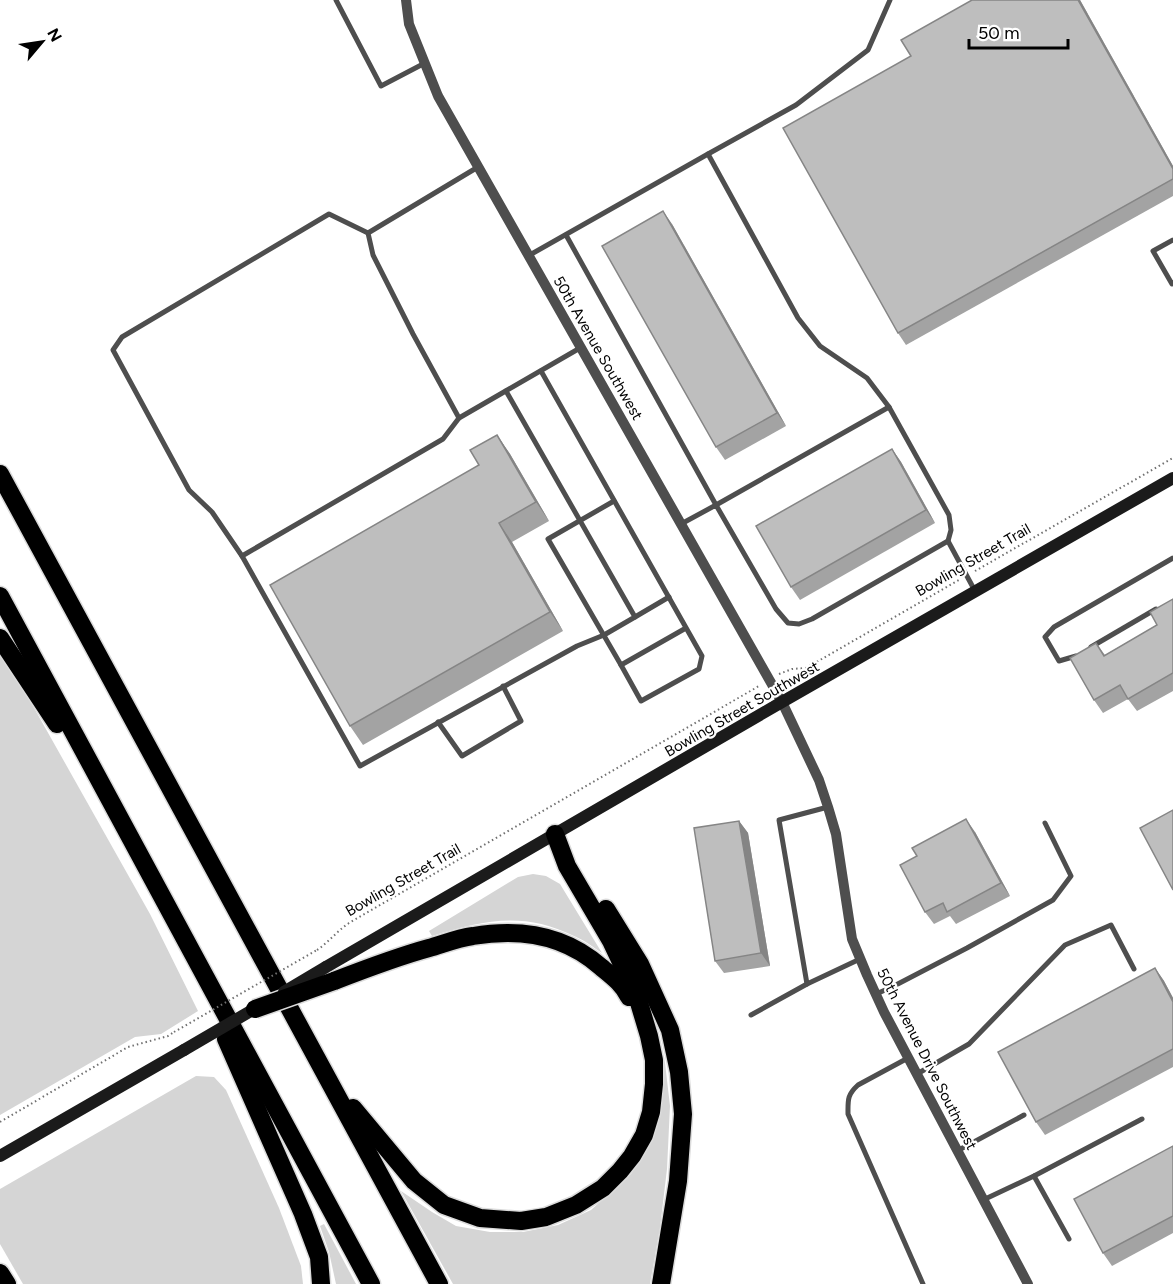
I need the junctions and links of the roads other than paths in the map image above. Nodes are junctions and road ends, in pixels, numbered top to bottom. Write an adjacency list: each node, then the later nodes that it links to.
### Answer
1 (336, 0): 4 (lane)
2 (406, 0): 4 (street, 50th Avenue Southwest)
3 (890, 0): 5 (lane)
4 (425, 63): 6 (street, 50th Avenue Southwest)
5 (708, 154): 8 (lane); 15 (lane)
6 (478, 167): 7 (lane); 10 (street, 50th Avenue Southwest)
7 (368, 233): 16 (lane); 24 (lane)
8 (566, 235): 10 (lane); 20 (lane)
9 (1173, 240): 11 (lane)
10 (528, 256): 12 (street, 50th Avenue Southwest)
11 (1173, 283)
12 (581, 348): 13 (lane); 22 (street, 50th Avenue Southwest)
13 (541, 371): 14 (lane); 19 (lane)
14 (506, 391): 16 (lane); 21 (lane)
15 (888, 406): 20 (lane); 23 (lane)
16 (459, 418): 24 (lane)
17 (0, 474): 53 (highway)
18 (1173, 478): 26 (main road, Bowling Street Southwest)
19 (614, 501): 21 (lane); 28 (lane)
20 (716, 505): 22 (lane); 23 (lane)
21 (579, 521): 30 (lane); 32 (lane)
22 (681, 524): 36 (street, 50th Avenue Southwest)
23 (948, 541): 26 (lane)
24 (242, 556): 37 (lane)
25 (1173, 558): 29 (lane)
26 (975, 591): 36 (main road, Bowling Street Southwest)
27 (0, 596): 39 (highway)
28 (669, 597): 30 (lane); 31 (lane)
29 (1163, 605)
30 (636, 617): 32 (lane)
31 (686, 628): 34 (lane); 34 (lane)
32 (604, 635): 34 (lane); 35 (lane)
33 (0, 638): 39 (highway)
34 (621, 665)
35 (503, 686): 37 (lane); 37 (lane)
36 (782, 702): 38 (street, 50th Avenue Drive Southwest); 41 (main road, Bowling Street Southwest)
37 (438, 722)
38 (828, 807): 43 (street, 50th Avenue Drive Southwest); 46 (lane)
39 (119, 818): 42 (highway)
40 (1045, 823): 47 (lane)
41 (555, 834): 45 (main road, Bowling Street Southwest); 50 (highway); 66 (highway)
42 (164, 900): 63 (highway); 64 (highway)
43 (860, 959): 46 (lane); 47 (street, 50th Avenue Drive Southwest)
44 (1134, 969): 52 (lane)
45 (330, 974): 48 (highway, bridge); 50 (highway)
46 (807, 984): 49 (lane)
47 (876, 994): 51 (street, 50th Avenue Drive Southwest)
48 (255, 1009): 57 (main road, bridge)
49 (751, 1016)
50 (649, 1036): 53 (highway)
51 (908, 1058): 52 (street, 50th Avenue Drive Southwest); 67 (lane)
52 (917, 1074): 56 (street, 50th Avenue Drive Southwest)
53 (327, 1076): 65 (highway)
54 (1024, 1115): 56 (lane)
55 (1142, 1119): 58 (lane)
56 (957, 1151): 59 (street, 50th Avenue Drive Southwest)
57 (0, 1156)
58 (1034, 1176): 59 (lane); 60 (lane)
59 (983, 1200): 68 (street, 50th Avenue Drive Southwest)
60 (1069, 1239)
61 (0, 1273): 62 (highway)
62 (7, 1284)
63 (321, 1284)
64 (371, 1284)
65 (439, 1284)
66 (661, 1284)
67 (922, 1284)
68 (1028, 1284)

